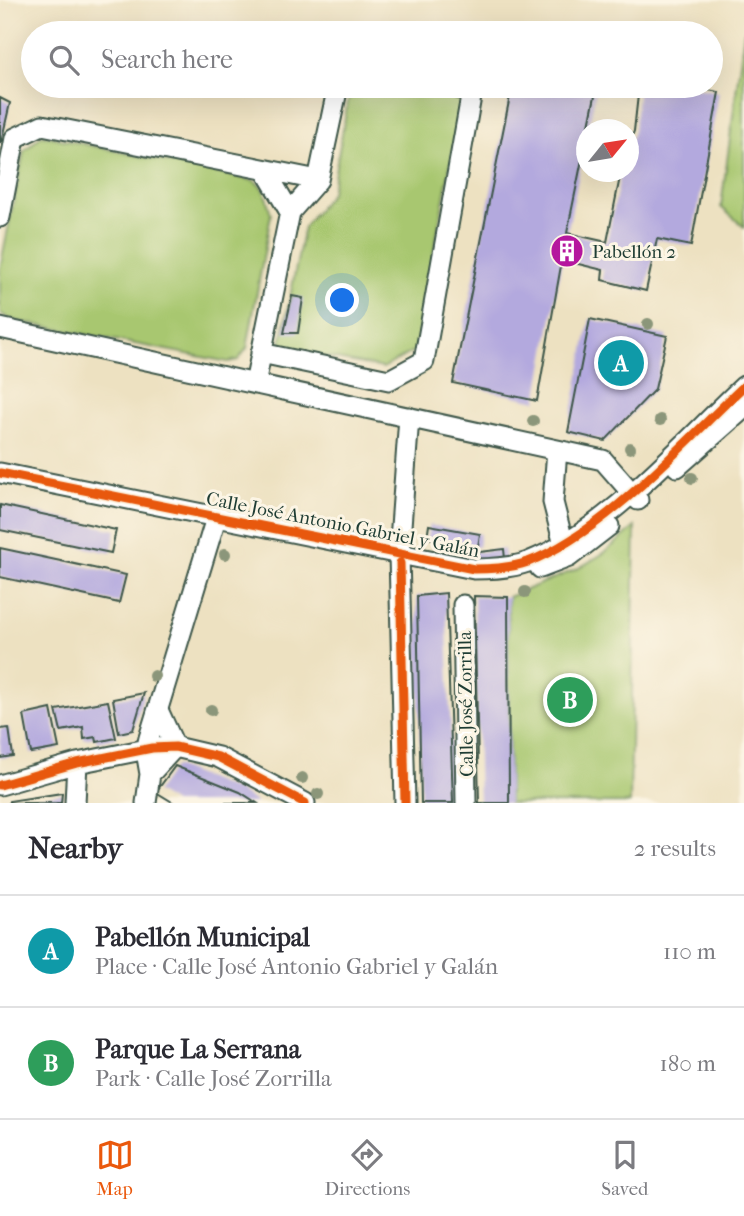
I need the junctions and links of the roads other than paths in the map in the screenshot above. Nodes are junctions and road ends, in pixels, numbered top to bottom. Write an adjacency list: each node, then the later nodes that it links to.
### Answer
1 (335, 98): 4 (street)
2 (471, 98): 8 (street)
3 (265, 170): 4 (street); 5 (street); 6 (street)
4 (318, 180): 5 (street)
5 (290, 212): 8 (street)
6 (0, 217)
7 (0, 328): 9 (street)
8 (261, 353): 9 (street)
9 (255, 384): 12 (street)
10 (744, 386): 16 (street, Calle José Antonio Gabriel y Galán)
11 (744, 408): 16 (street, Calle José Antonio Gabriel y Galán)
12 (408, 417): 13 (street); 19 (street)
13 (557, 450): 16 (street); 18 (street)
14 (0, 473): 17 (street, Calle José Antonio Gabriel y Galán)
15 (0, 485): 17 (street, Calle José Antonio Gabriel y Galán)
16 (635, 496): 18 (street, Calle José Antonio Gabriel y Galán)
17 (215, 523): 19 (street, Calle José Antonio Gabriel y Galán); 21 (street)
18 (565, 551): 19 (street, Calle José Antonio Gabriel y Galán)
19 (400, 559): 30 (street)
20 (463, 605): 31 (street, Calle José Zorrilla)
21 (158, 710): 22 (street); 23 (street)
22 (175, 747): 23 (street); 25 (street); 29 (street)
23 (146, 751): 24 (street); 25 (street)
24 (78, 763): 26 (street); 27 (street)
25 (150, 774): 28 (street)
26 (0, 785)
27 (75, 803)
28 (146, 803)
29 (305, 803)
30 (405, 803)
31 (466, 803)

